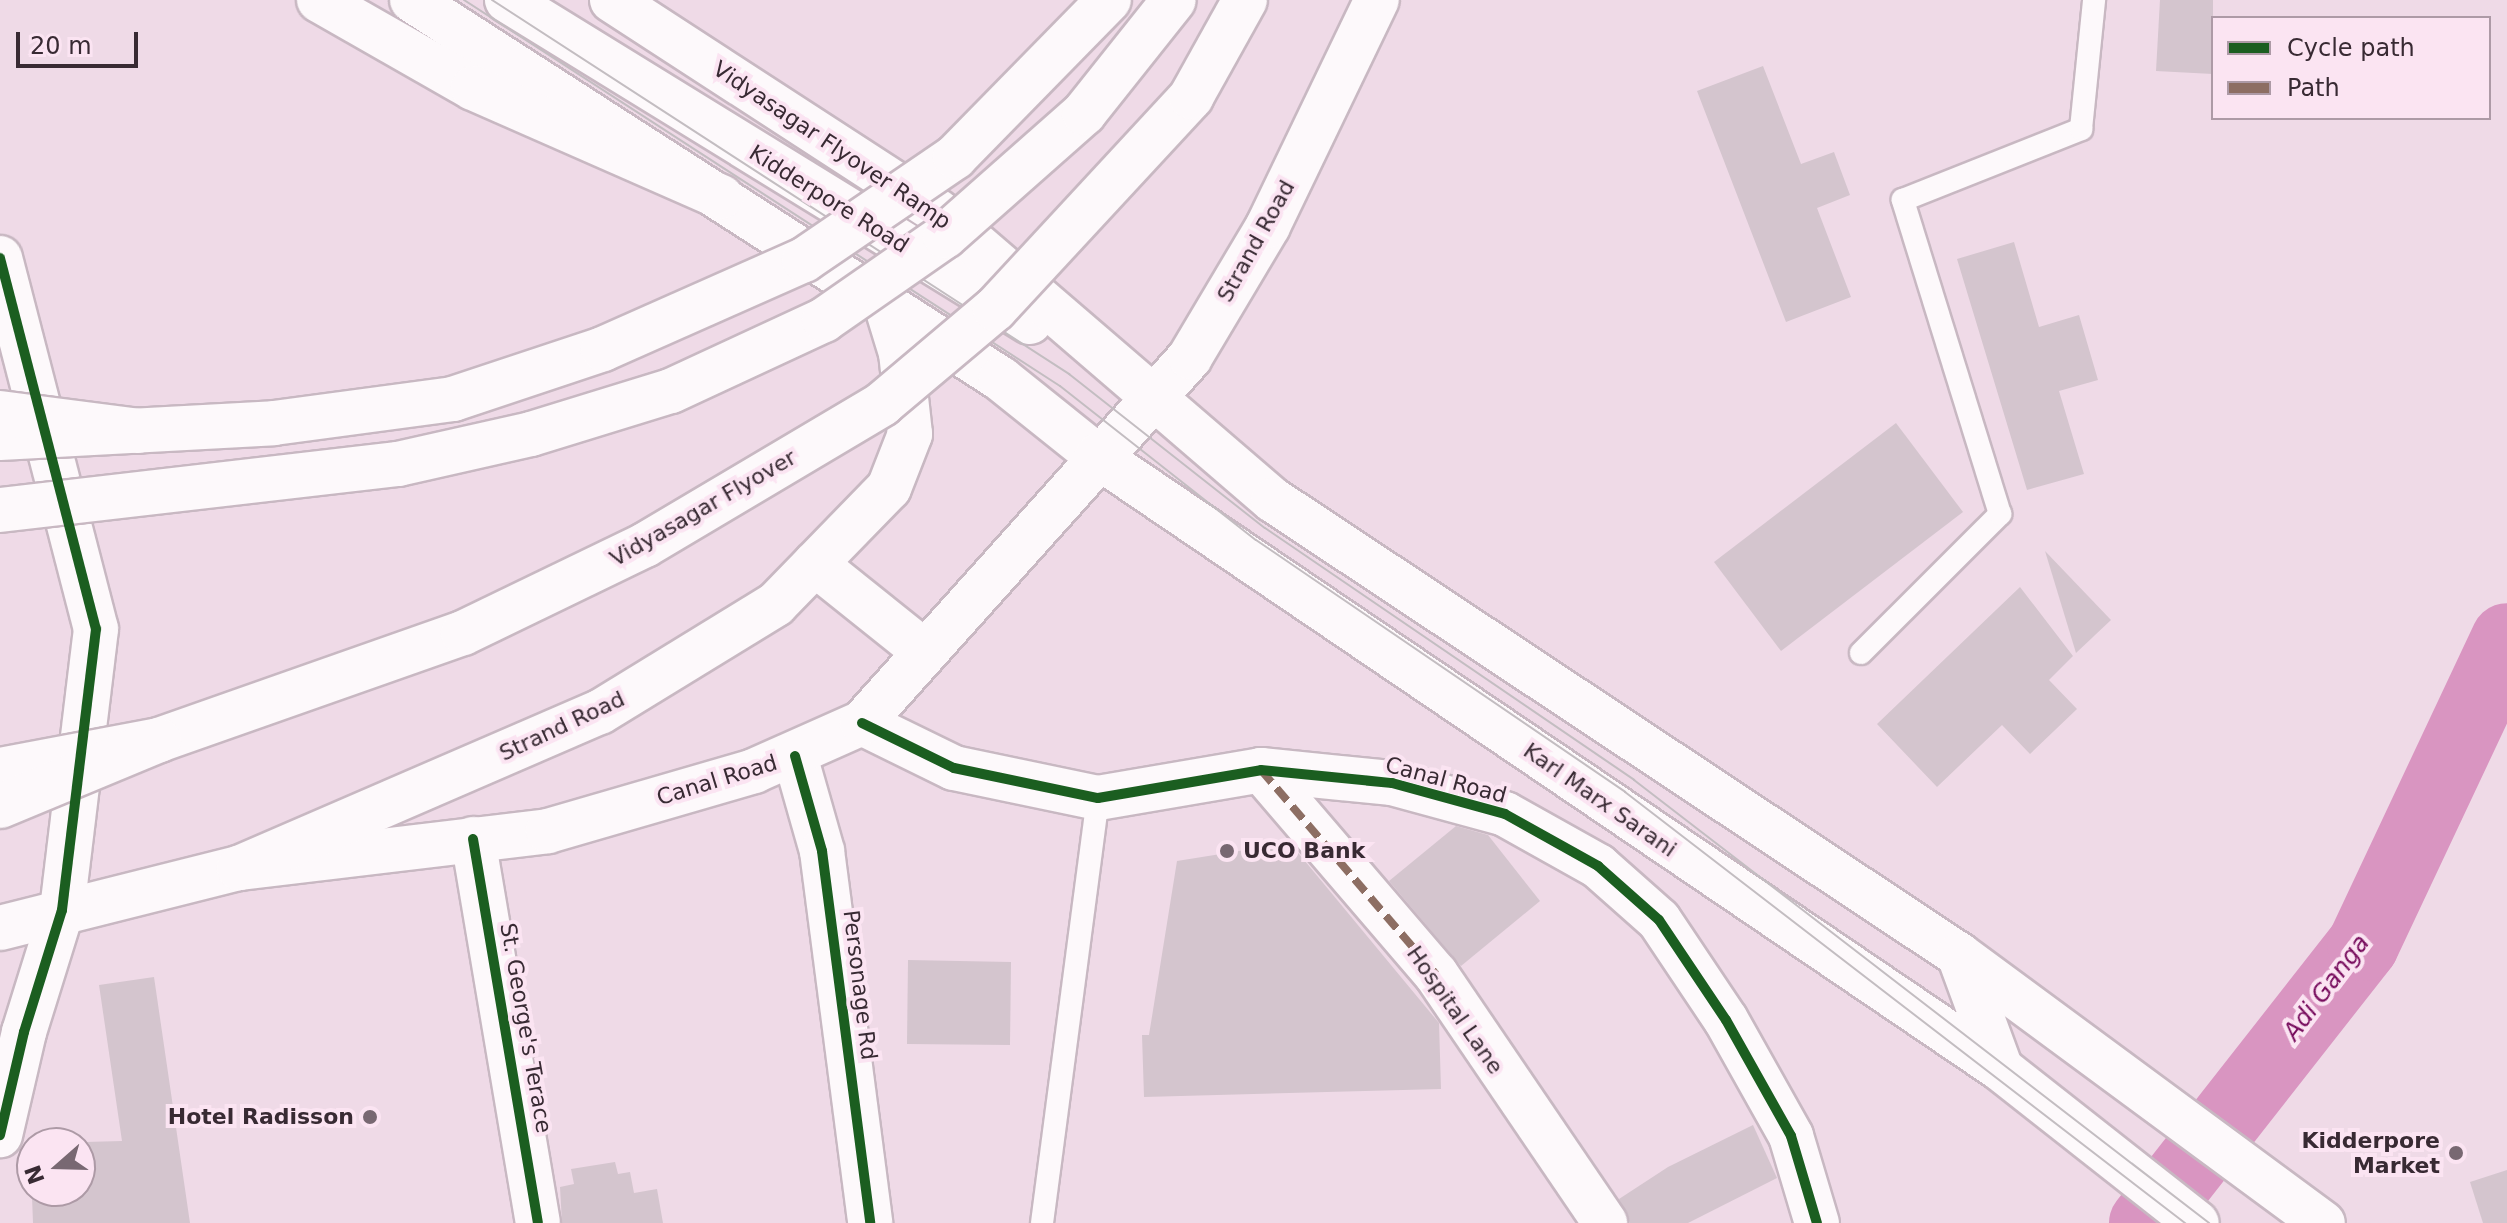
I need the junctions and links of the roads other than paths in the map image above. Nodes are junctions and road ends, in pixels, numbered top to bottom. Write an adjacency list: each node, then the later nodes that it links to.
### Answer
1 (319, 0): 10 (main road)
2 (412, 0): 10 (main road)
3 (507, 0): 13 (main road, Kidderpore Road)
4 (612, 0): 13 (main road, Vidyasagar Flyover Ramp)
5 (1109, 0): 15 (main road, bridge)
6 (1174, 0): 18 (main road, bridge)
7 (1245, 0): 23 (main road, Vidyasagar Flyover, bridge)
8 (1377, 0): 13 (main road, Strand Road)
9 (2094, 0): 21 (lane)
10 (721, 197): 12 (main road)
11 (0, 258): 31 (main road)
12 (886, 304): 17 (main road, Karl Marx Sarani); 19 (main road, Strand Road)
13 (1152, 397): 17 (main road, Strand Road); 33 (main road)
14 (0, 413): 15 (main road, bridge)
15 (138, 431): 16 (main road, bridge)
16 (0, 438)
17 (1097, 456): 20 (main road, Strand Road); 34 (main road, Karl Marx Sarani)
18 (0, 510)
19 (815, 564): 20 (main road); 30 (main road, Strand Road)
20 (925, 652): 22 (main road, Strand Road)
21 (1861, 653)
22 (862, 723): 24 (main road, Canal Road); 27 (main road, Canal Road)
23 (159, 740): 25 (main road, Vidyasagar Flyover, bridge); 28 (main road, bridge)
24 (795, 756): 29 (main road, Canal Road); 37 (main road, Personage Rd)
25 (0, 770)
26 (1261, 770): 27 (main road, Canal Road); 39 (main road, Hospital Lane); 40 (main road, Canal Road)
27 (1098, 798): 38 (lane)
28 (0, 806)
29 (473, 839): 30 (main road, Canal Road); 36 (main road, St. George's Terace)
30 (239, 868): 31 (main road, Strand Road)
31 (62, 910): 32 (main road, Strand Road); 35 (main road)
32 (0, 928)
33 (1959, 955): 34 (main road); 42 (main road)
34 (2001, 1069): 41 (main road, Karl Marx Sarani)
35 (0, 1135)
36 (538, 1223)
37 (870, 1223)
38 (1042, 1223)
39 (1605, 1223)
40 (1817, 1223)
41 (2197, 1223)
42 (2323, 1223)

